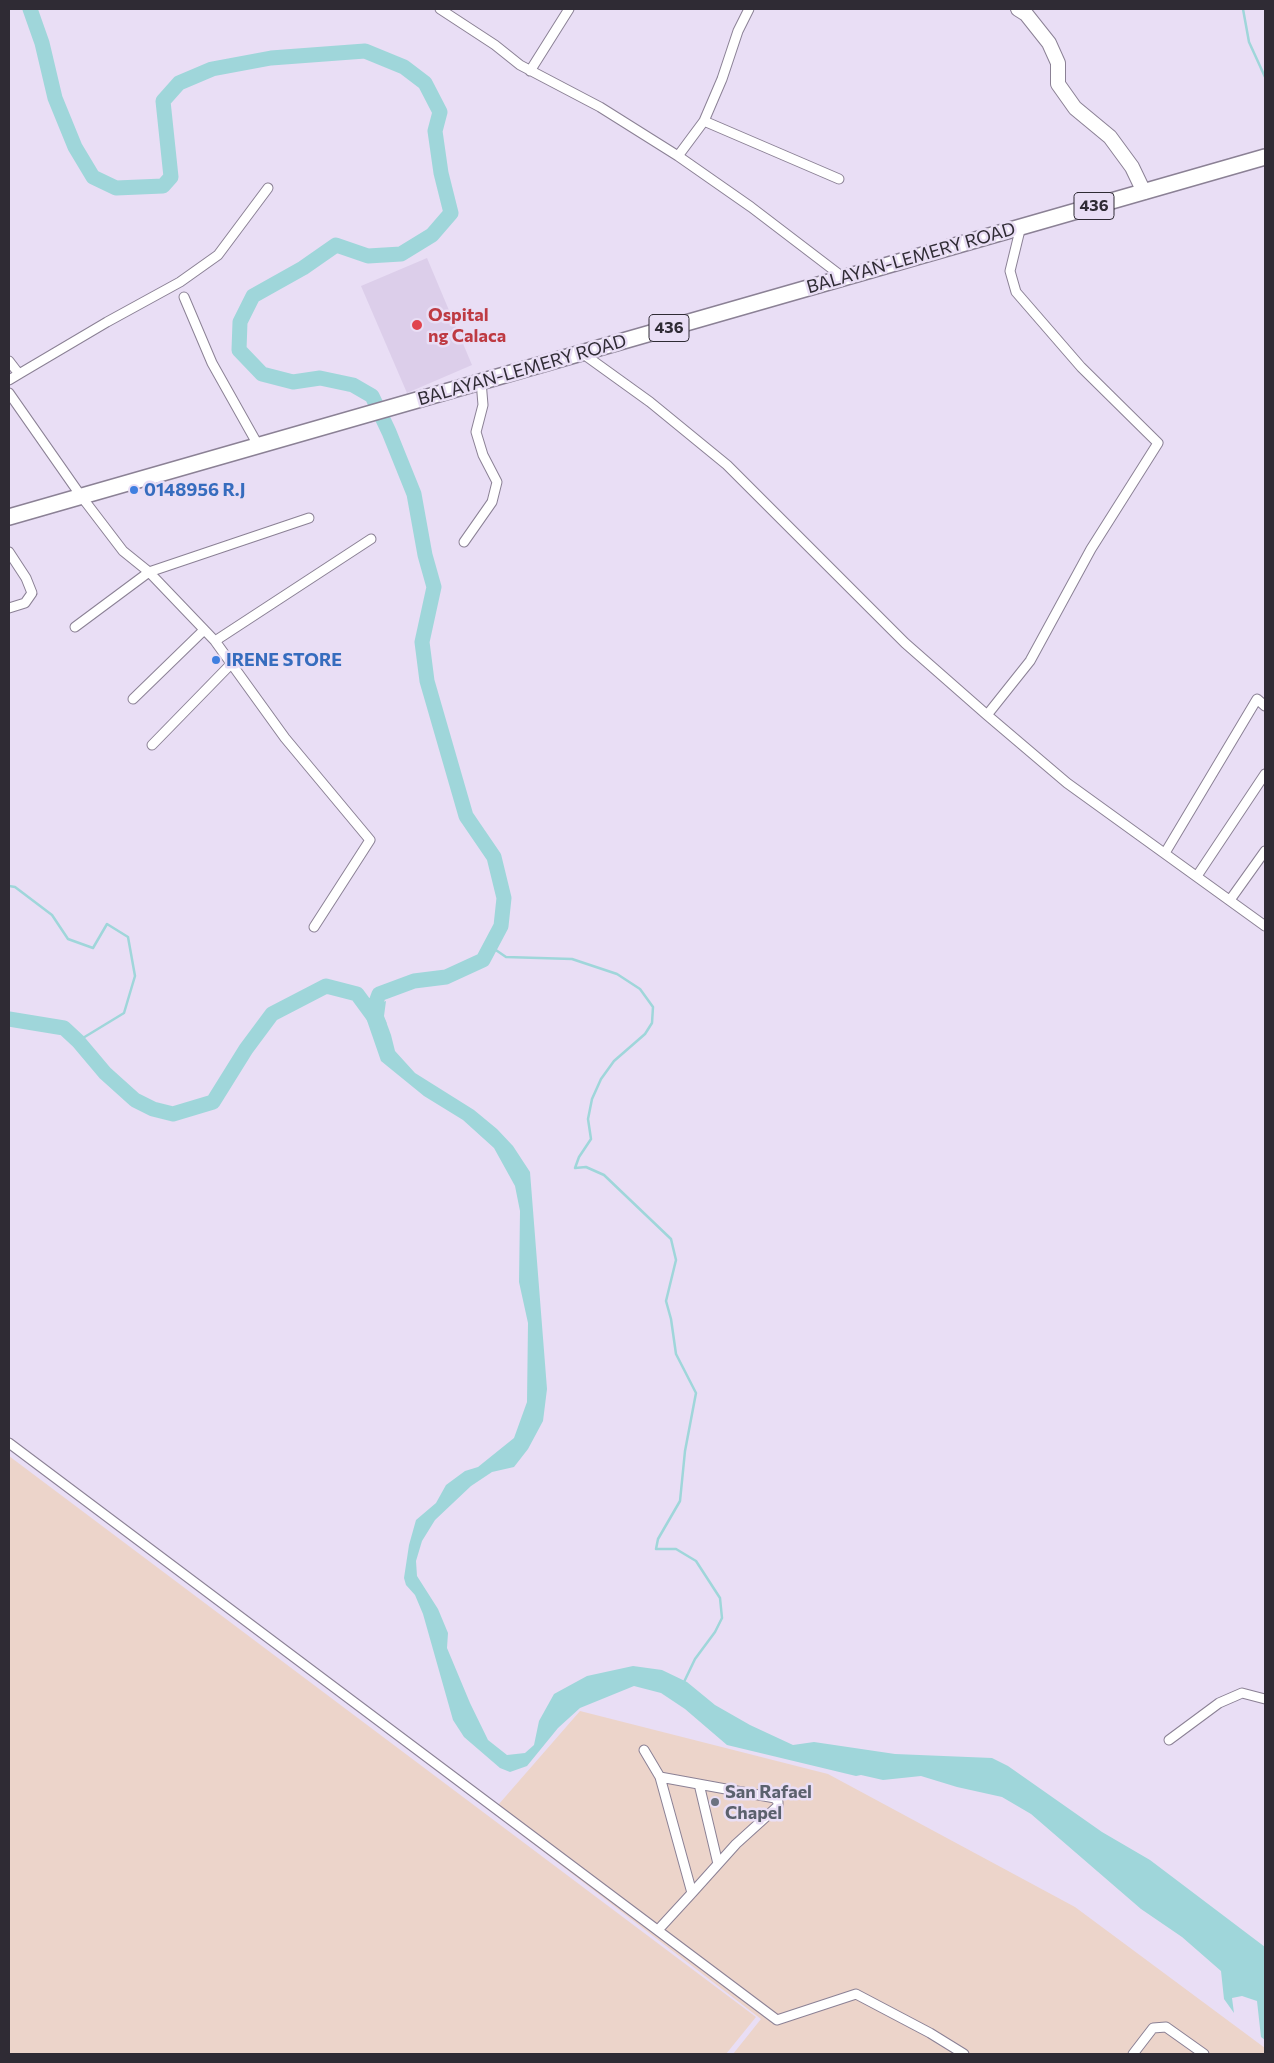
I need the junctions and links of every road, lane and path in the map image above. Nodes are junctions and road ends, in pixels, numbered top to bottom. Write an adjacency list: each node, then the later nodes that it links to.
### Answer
1 (440, 9): 5 (street)
2 (569, 9): 5 (street)
3 (749, 9): 6 (street)
4 (1018, 9): 11 (street)
5 (530, 71): 7 (street)
6 (704, 121): 7 (street); 9 (street)
7 (678, 156): 13 (street)
8 (1265, 157): 11 (main road, BALAYAN-LEMERY ROAD / 436)
9 (838, 179)
10 (268, 188): 17 (street)
11 (1144, 192): 12 (main road, BALAYAN-LEMERY ROAD / 436)
12 (1022, 226): 13 (main road, BALAYAN-LEMERY ROAD / 436); 36 (street)
13 (844, 278): 15 (main road, BALAYAN-LEMERY ROAD / 436)
14 (184, 297): 21 (street)
15 (582, 353): 19 (main road, BALAYAN-LEMERY ROAD / 436); 36 (street)
16 (9, 361): 17 (street)
17 (19, 374): 18 (street)
18 (9, 380)
19 (481, 381): 21 (main road, BALAYAN-LEMERY ROAD / 436); 26 (street)
20 (9, 393): 22 (street)
21 (258, 445): 22 (main road, BALAYAN-LEMERY ROAD / 436)
22 (81, 496): 23 (main road, BALAYAN-LEMERY ROAD / 436); 28 (street)
23 (9, 517)
24 (309, 518): 28 (street)
25 (371, 540): 32 (street)
26 (464, 542)
27 (9, 552): 29 (street)
28 (149, 572): 30 (street); 31 (street)
29 (9, 608)
30 (75, 627)
31 (204, 630): 32 (street); 34 (street)
32 (215, 640): 33 (street)
33 (232, 663): 37 (street); 44 (street)
34 (133, 699)
35 (1265, 706): 40 (street)
36 (987, 715): 40 (street)
37 (152, 745)
38 (1265, 774): 41 (street)
39 (1265, 851): 42 (street)
40 (1165, 853): 41 (street)
41 (1197, 876): 42 (street)
42 (1230, 900): 43 (street)
43 (1265, 926)
44 (314, 927)
45 (9, 1442): 53 (street)
46 (1265, 1699): 47 (street)
47 (1169, 1740)
48 (644, 1750): 49 (street)
49 (660, 1777): 50 (street); 52 (street)
50 (699, 1784): 51 (street); 51 (street)
51 (718, 1864): 52 (street)
52 (692, 1893): 53 (street)
53 (658, 1930): 54 (street)
54 (964, 2054)
55 (1133, 2054): 56 (street)
56 (1204, 2054)

